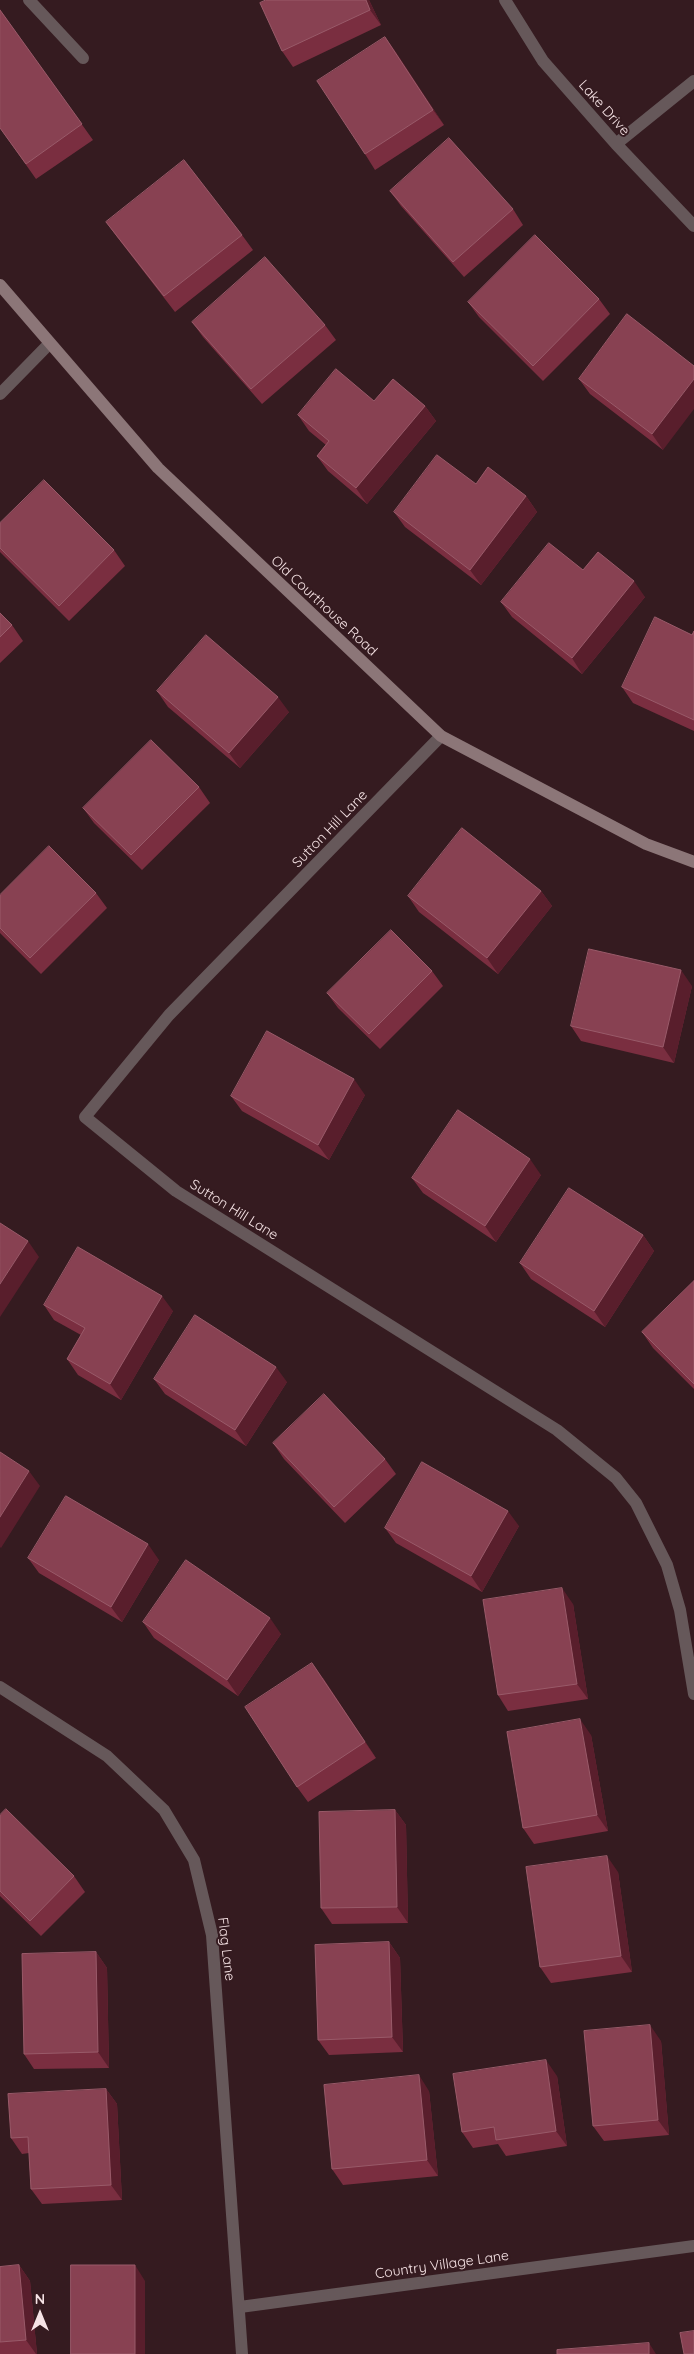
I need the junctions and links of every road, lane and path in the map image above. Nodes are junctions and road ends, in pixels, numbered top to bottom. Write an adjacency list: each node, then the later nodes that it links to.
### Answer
1 (29, 0): 3 (street)
2 (505, 0): 5 (street, Lake Drive)
3 (83, 58)
4 (694, 81): 5 (street)
5 (616, 144): 6 (street, Lake Drive)
6 (694, 226)
7 (0, 285): 8 (street, Old Courthouse Road)
8 (49, 344): 9 (street); 10 (street, Old Courthouse Road)
9 (0, 394)
10 (441, 736): 11 (street, Old Courthouse Road); 13 (street, Sutton Hill Lane)
11 (694, 862)
12 (0, 1687): 15 (street, Flag Lane)
13 (694, 1694)
14 (694, 2246): 15 (street, Country Village Lane)
15 (240, 2307): 16 (street)
16 (242, 2354)

